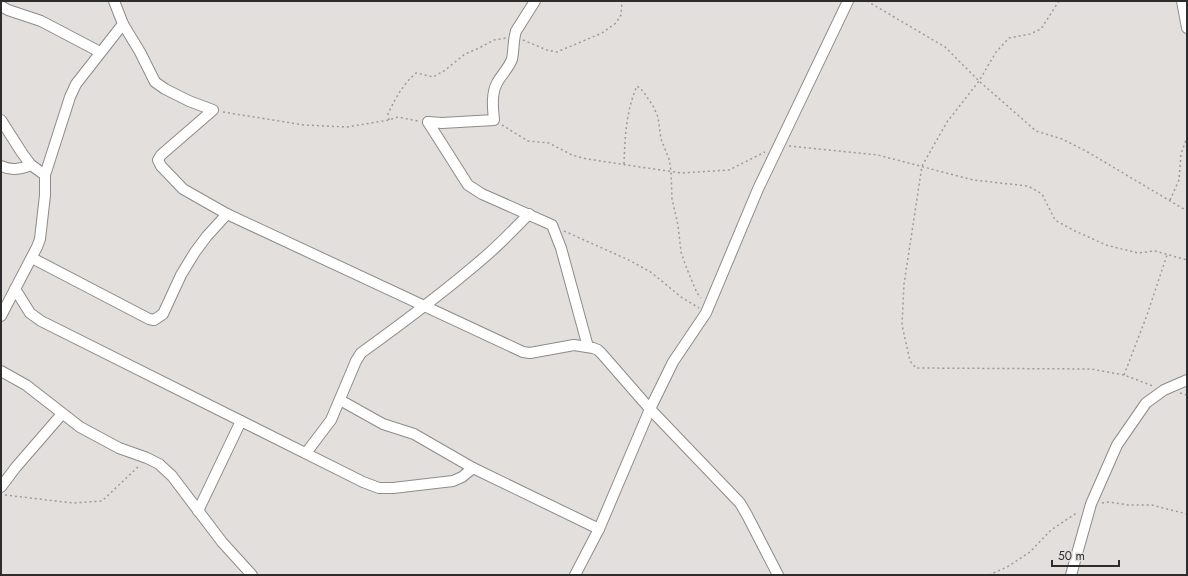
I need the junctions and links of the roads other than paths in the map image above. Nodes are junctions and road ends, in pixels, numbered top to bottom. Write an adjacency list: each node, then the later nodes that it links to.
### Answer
1 (114, 1): 6 (street)
2 (535, 1): 14 (street)
3 (848, 1): 23 (street)
4 (1182, 1): 7 (street)
5 (1, 6): 8 (street)
6 (123, 24): 8 (street); 13 (street)
7 (1187, 28)
8 (100, 52): 12 (street)
9 (1, 120): 10 (street)
10 (31, 165): 11 (street); 12 (street)
11 (1, 166)
12 (45, 175): 15 (street)
13 (227, 214): 15 (street); 17 (street)
14 (529, 214): 17 (street); 19 (street)
15 (32, 258): 16 (street)
16 (15, 289): 18 (street); 25 (street)
17 (424, 306): 19 (street); 22 (street)
18 (1, 316)
19 (588, 347): 23 (street)
20 (1, 372): 24 (street)
21 (1187, 380): 34 (street)
22 (340, 400): 26 (street); 27 (street)
23 (650, 409): 30 (street); 33 (street)
24 (62, 414): 28 (street); 29 (street)
25 (241, 421): 26 (street); 29 (street)
26 (306, 454): 27 (street)
27 (473, 468): 30 (street)
28 (1, 487)
29 (198, 511): 31 (street)
30 (599, 529): 32 (street)
31 (252, 575)
32 (575, 575)
33 (778, 575)
34 (1071, 575)

